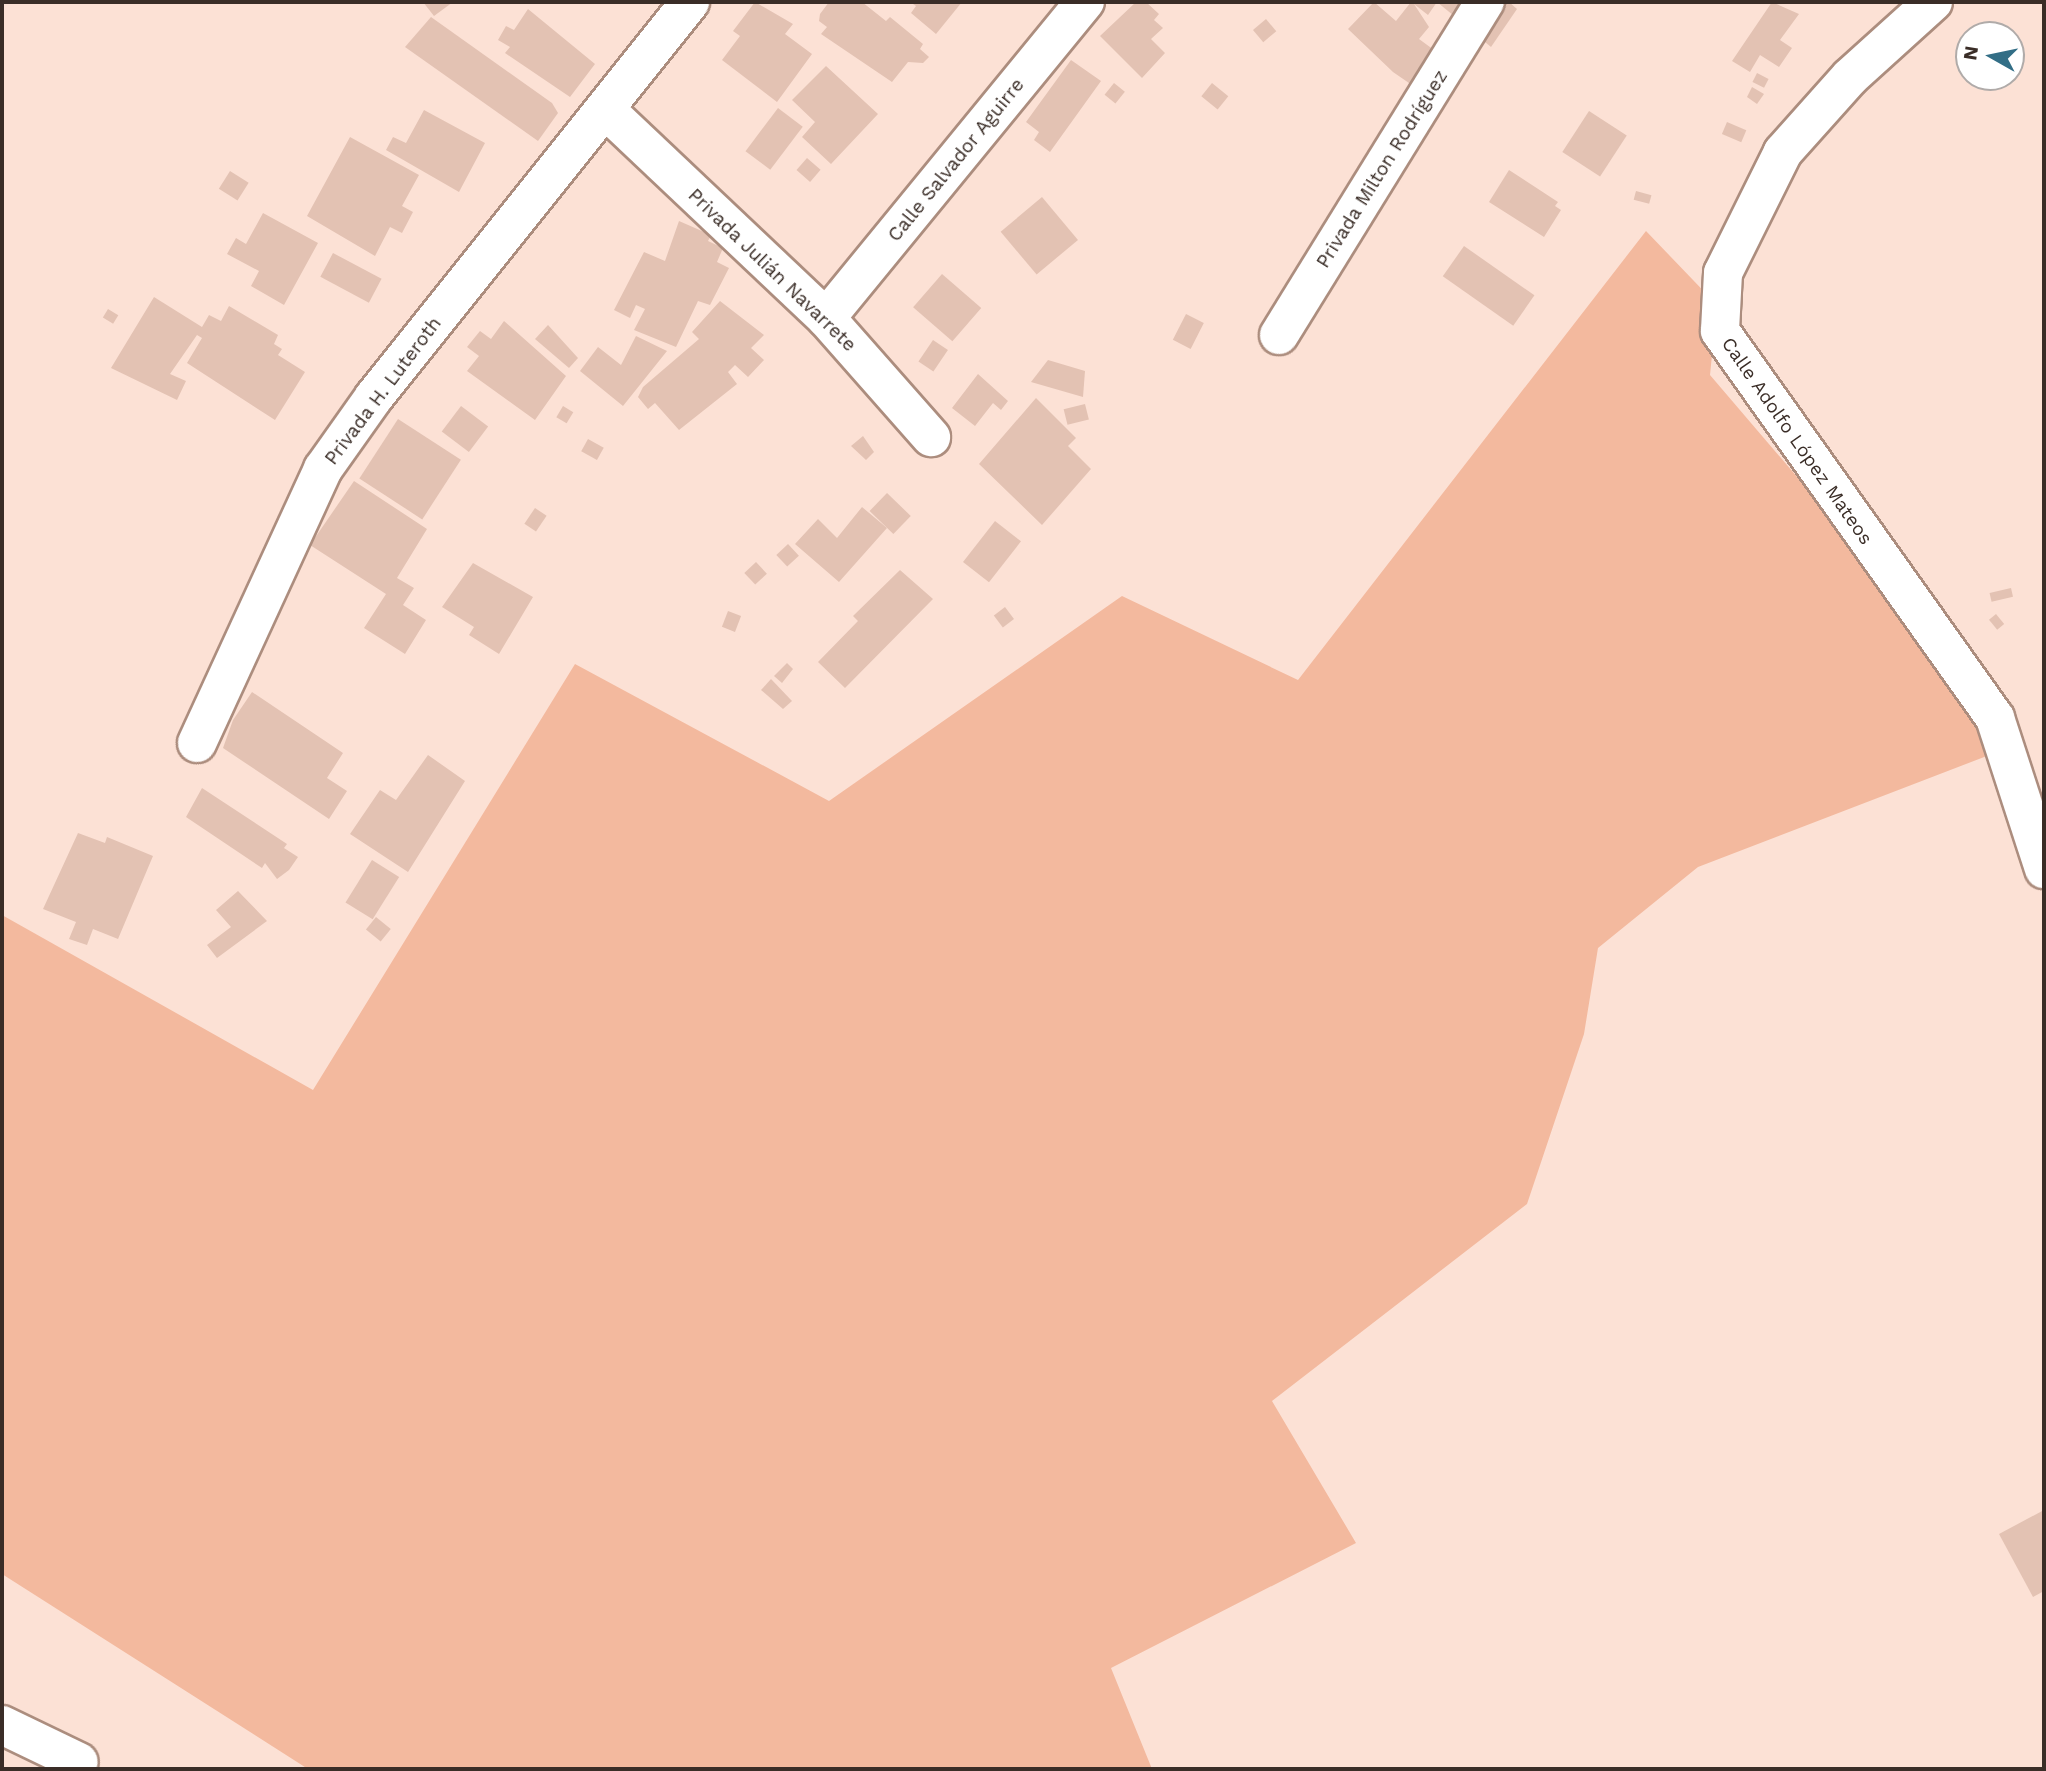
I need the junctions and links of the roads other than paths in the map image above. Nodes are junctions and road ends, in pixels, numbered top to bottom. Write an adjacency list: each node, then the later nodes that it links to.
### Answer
1 (690, 2): 5 (street, Privada H. Luteroth)
2 (1085, 2): 6 (street, Calle Salvador Aguirre)
3 (1485, 2): 7 (street, Privada Milton Rodríguez)
4 (1933, 2): 10 (street, Calle Adolfo López Mateos)
5 (606, 110): 6 (street, Privada Julián Navarrete); 9 (street, Privada H. Luteroth)
6 (826, 318): 8 (street, Privada Julián Navarrete)
7 (1279, 335)
8 (931, 437)
9 (197, 743)
10 (2044, 869)
11 (2, 1725): 12 (street)
12 (79, 1762)

